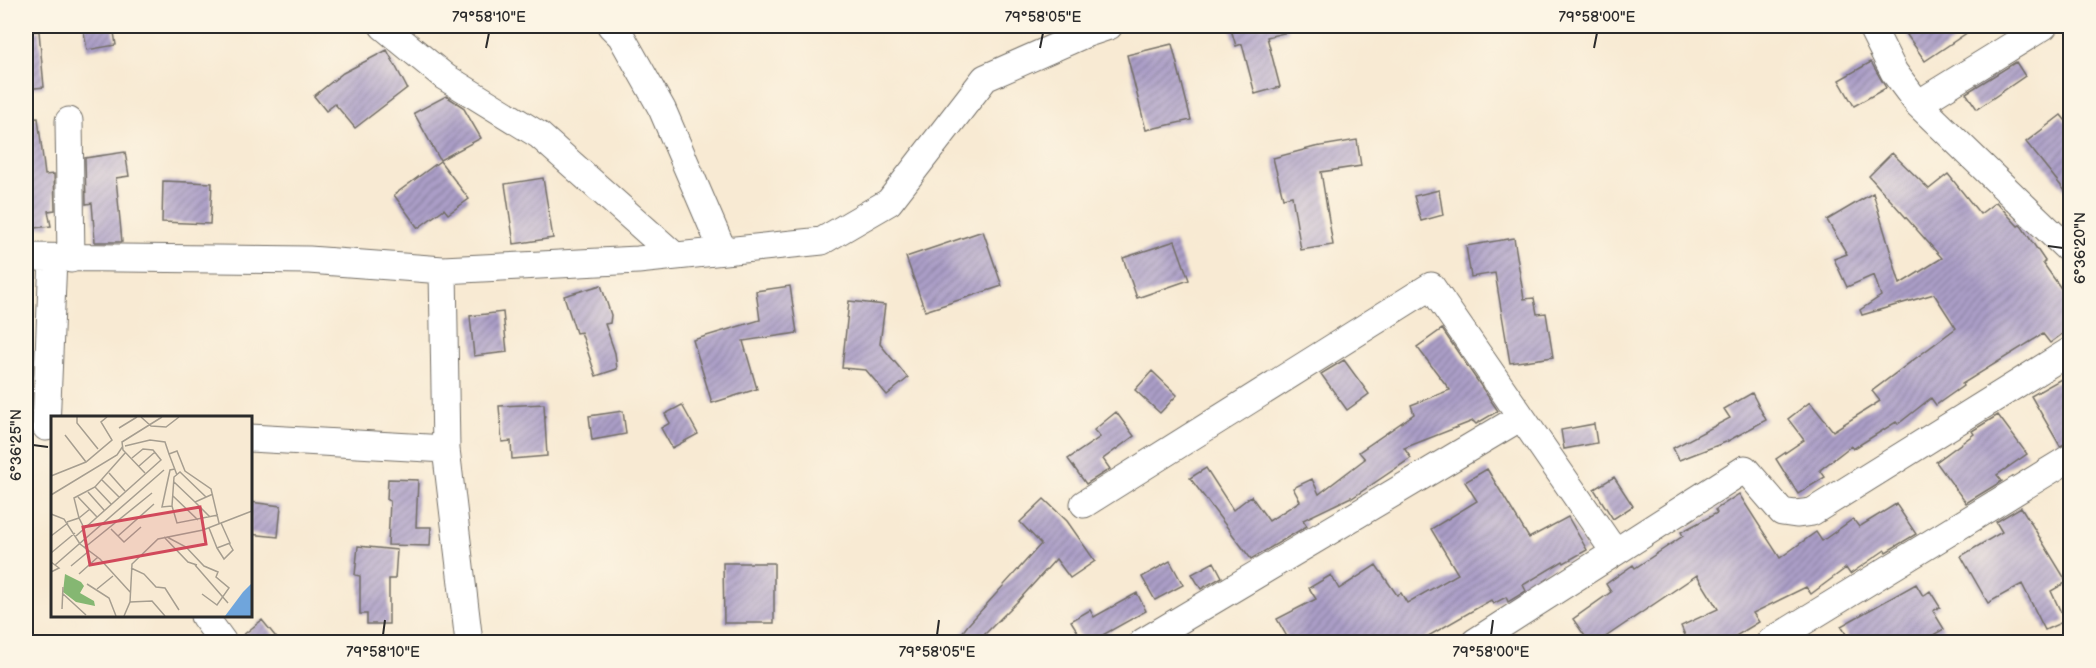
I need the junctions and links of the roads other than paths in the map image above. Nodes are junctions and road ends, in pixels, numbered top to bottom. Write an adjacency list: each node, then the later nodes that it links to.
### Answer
1 (383, 26): 10 (street)
2 (611, 26): 9 (street)
3 (1109, 26): 9 (street)
4 (1871, 26): 6 (street)
5 (2044, 26): 6 (street)
6 (1918, 104): 8 (street)
7 (69, 121): 12 (street)
8 (2067, 244)
9 (723, 251): 10 (street)
10 (675, 256): 13 (street)
11 (26, 257): 12 (street)
12 (62, 258): 13 (street); 16 (street)
13 (443, 270): 18 (street)
14 (2070, 351): 21 (street)
15 (1521, 417): 20 (street); 21 (street); 25 (street)
16 (41, 428)
17 (252, 438): 18 (street)
18 (446, 449): 24 (street)
19 (2070, 458): 27 (street)
20 (1084, 504)
21 (1614, 551): 26 (street)
22 (205, 617): 23 (street)
23 (223, 642)
24 (470, 642)
25 (1143, 642)
26 (1475, 642)
27 (1770, 642)

